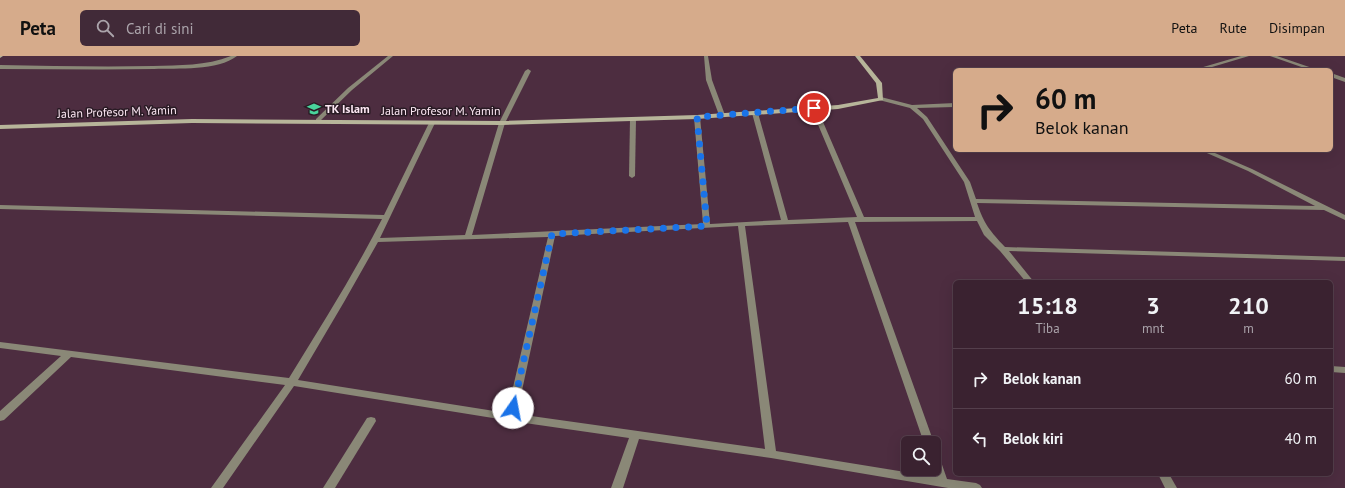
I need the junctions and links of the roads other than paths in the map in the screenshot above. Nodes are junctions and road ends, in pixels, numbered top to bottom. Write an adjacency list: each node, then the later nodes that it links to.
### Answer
1 (235, 56): 7 (street)
2 (391, 56): 21 (street)
3 (706, 56): 18 (street)
4 (857, 56): 13 (main road)
5 (1247, 56): 8 (street)
6 (1272, 56): 9 (street)
7 (0, 67)
8 (1203, 68)
9 (1309, 68)
10 (528, 70): 23 (street)
11 (1333, 76): 12 (street)
12 (1345, 80)
13 (881, 99): 15 (street); 16 (main road, Jalan Profesor M. Yamin)
14 (953, 105): 15 (street)
15 (912, 107): 27 (street)
16 (814, 108): 17 (main road, Jalan Profesor M. Yamin); 34 (street)
17 (755, 113): 18 (main road, Jalan Profesor M. Yamin); 35 (street)
18 (722, 115): 19 (main road, Jalan Profesor M. Yamin)
19 (697, 117): 20 (main road, Jalan Profesor M. Yamin); 37 (street)
20 (633, 119): 23 (main road, Jalan Profesor M. Yamin); 26 (street)
21 (318, 120): 22 (main road, Jalan Profesor M. Yamin); 24 (main road, Jalan Profesor M. Yamin)
22 (432, 123): 23 (main road, Jalan Profesor M. Yamin); 30 (street)
23 (502, 123): 39 (street)
24 (2, 128)
25 (1208, 152): 29 (street)
26 (632, 176)
27 (972, 201): 29 (street); 32 (street)
28 (0, 207): 30 (street)
29 (1326, 208): 31 (street)
30 (386, 217): 40 (street)
31 (1345, 218)
32 (979, 219): 34 (street); 41 (street)
33 (851, 220): 34 (street); 35 (street); 53 (street)
34 (862, 220)
35 (785, 222): 36 (street)
36 (741, 224): 37 (street); 54 (street)
37 (707, 226): 38 (street)
38 (552, 234): 39 (street); 50 (street)
39 (468, 237): 40 (street)
40 (375, 240): 48 (street)
41 (1003, 249): 42 (street); 43 (street)
42 (1345, 259)
43 (1028, 280)
44 (0, 345): 45 (street)
45 (70, 353): 48 (street); 49 (street)
46 (1333, 369): 47 (street)
47 (1345, 370)
48 (292, 382): 50 (street); 58 (street)
49 (0, 417)
50 (511, 417): 52 (street)
51 (371, 421): 59 (street)
52 (636, 434): 54 (street); 60 (street)
53 (927, 436)
54 (771, 454): 57 (street)
55 (941, 476): 57 (street)
56 (1164, 476): 62 (street)
57 (943, 482): 61 (street)
58 (217, 488)
59 (329, 488)
60 (617, 488)
61 (976, 488)
62 (1171, 488)

